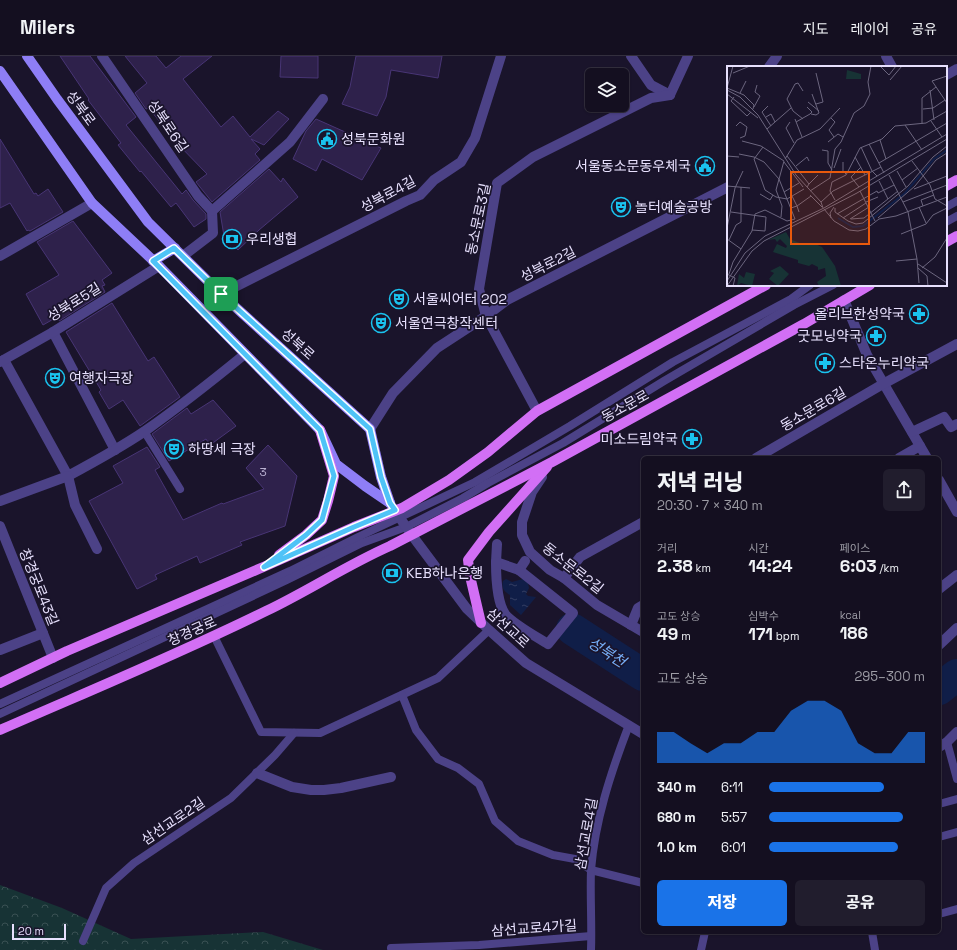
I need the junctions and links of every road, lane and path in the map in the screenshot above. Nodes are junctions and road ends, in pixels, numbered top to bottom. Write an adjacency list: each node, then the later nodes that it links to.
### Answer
1 (27, 56): 26 (main road, 성북로)
2 (102, 56): 21 (street, 성북로6길)
3 (502, 56): 34 (street, 성북로4길)
4 (631, 56): 13 (street)
5 (688, 56): 13 (street)
6 (777, 56): 8 (street)
7 (886, 56): 9 (street)
8 (770, 66)
9 (891, 66)
10 (957, 70): 12 (street)
11 (0, 71): 19 (main road)
12 (947, 75)
13 (670, 95): 36 (street, 동소문로3길)
14 (324, 99): 21 (street)
15 (957, 180): 16 (main road)
16 (947, 185)
17 (727, 188): 36 (street, 성북로2길)
18 (957, 201): 20 (lane)
19 (92, 203): 27 (street); 29 (main road)
20 (947, 206)
21 (212, 211): 28 (street)
22 (957, 216): 23 (lane)
23 (947, 221)
24 (957, 236): 25 (main road)
25 (947, 241)
26 (174, 248): 28 (main road, 성북로); 29 (main road)
27 (0, 256)
28 (183, 256): 34 (main road, 성북로)
29 (156, 263): 37 (street, 성북로5길); 39 (main road)
30 (764, 286): 42 (main road)
31 (809, 286): 58 (lane)
32 (831, 286): 62 (lane)
33 (868, 286): 35 (main road, 동소문로)
34 (221, 294): 44 (main road, 성북로)
35 (844, 300): 41 (street); 53 (main road, 동소문로)
36 (486, 316): 42 (street, 동소문로3길); 44 (street, 성북로2길)
37 (53, 332): 40 (street, 성북로5길); 49 (street)
38 (957, 344): 41 (street, 동소문로6길)
39 (245, 354): 45 (main road); 46 (street)
40 (2, 361): 54 (street, 성북로5길)
41 (884, 384): 47 (street); 50 (street, 동소문로6길)
42 (538, 411): 58 (main road)
43 (957, 424): 47 (street)
44 (370, 429): 58 (main road)
45 (320, 430): 58 (main road); 68 (main road)
46 (144, 431): 49 (street); 55 (lane)
47 (912, 432): 48 (street)
48 (920, 446): 51 (street); 52 (street)
49 (115, 450): 54 (street)
50 (759, 456)
51 (902, 456)
52 (926, 456)
53 (552, 462): 62 (main road, 동소문로); 71 (street, 동소문로2길); 74 (main road)
54 (68, 476): 57 (street); 65 (street, 성북로5길)
55 (180, 489)
56 (943, 496): 59 (street)
57 (0, 501)
58 (395, 510): 62 (street, 삼선교로); 68 (main road); 86 (lane)
59 (957, 512)
60 (641, 523): 71 (street)
61 (0, 526): 79 (street, 창경궁로43길)
62 (409, 531): 64 (main road, 동소문로); 74 (street, 삼선교로); 87 (lane)
63 (497, 544): 67 (street)
64 (390, 546): 80 (main road, 창경궁로)
65 (97, 549)
66 (525, 561): 69 (street)
67 (496, 562): 69 (street); 69 (street)
68 (264, 567): 83 (main road)
69 (519, 570)
70 (957, 575): 72 (street)
71 (564, 578): 75 (street, 동소문로2길)
72 (941, 587)
73 (641, 606): 75 (street)
74 (481, 622): 77 (street, 삼선교로)
75 (631, 625): 78 (street, 동소문로2길)
76 (957, 628): 81 (street)
77 (489, 630): 85 (lane); 88 (street, 삼선교로)
78 (641, 631)
79 (43, 633): 82 (street); 83 (street, 창경궁로43길)
80 (214, 636): 89 (main road, 창경궁로); 91 (lane)
81 (941, 643)
82 (0, 650)
83 (53, 658): 84 (main road)
84 (0, 683)
85 (402, 695): 91 (lane); 101 (lane)
86 (0, 704)
87 (0, 714)
88 (629, 725): 92 (street, 삼선교로); 101 (lane, 삼선교로4길)
89 (0, 730)
90 (957, 732): 93 (street)
91 (294, 733): 94 (lane, 삼선교로2길)
92 (641, 733)
93 (943, 745): 96 (lane)
94 (257, 773): 95 (street); 108 (lane, 삼선교로2길)
95 (391, 776)
96 (957, 779)
97 (957, 799): 98 (lane)
98 (941, 803)
99 (957, 832): 100 (lane)
100 (941, 836)
101 (592, 870): 102 (lane); 107 (lane, 삼선교로4길)
102 (641, 882)
103 (957, 909): 104 (lane)
104 (941, 913)
105 (705, 934): 112 (lane)
106 (873, 934): 113 (lane)
107 (591, 936): 109 (lane, 삼선교로4가길); 111 (lane, 삼선교로4길)
108 (83, 941)
109 (479, 947): 110 (lane, 삼선교로4가길)
110 (391, 948)
111 (591, 950)
112 (701, 950)
113 (875, 950)

